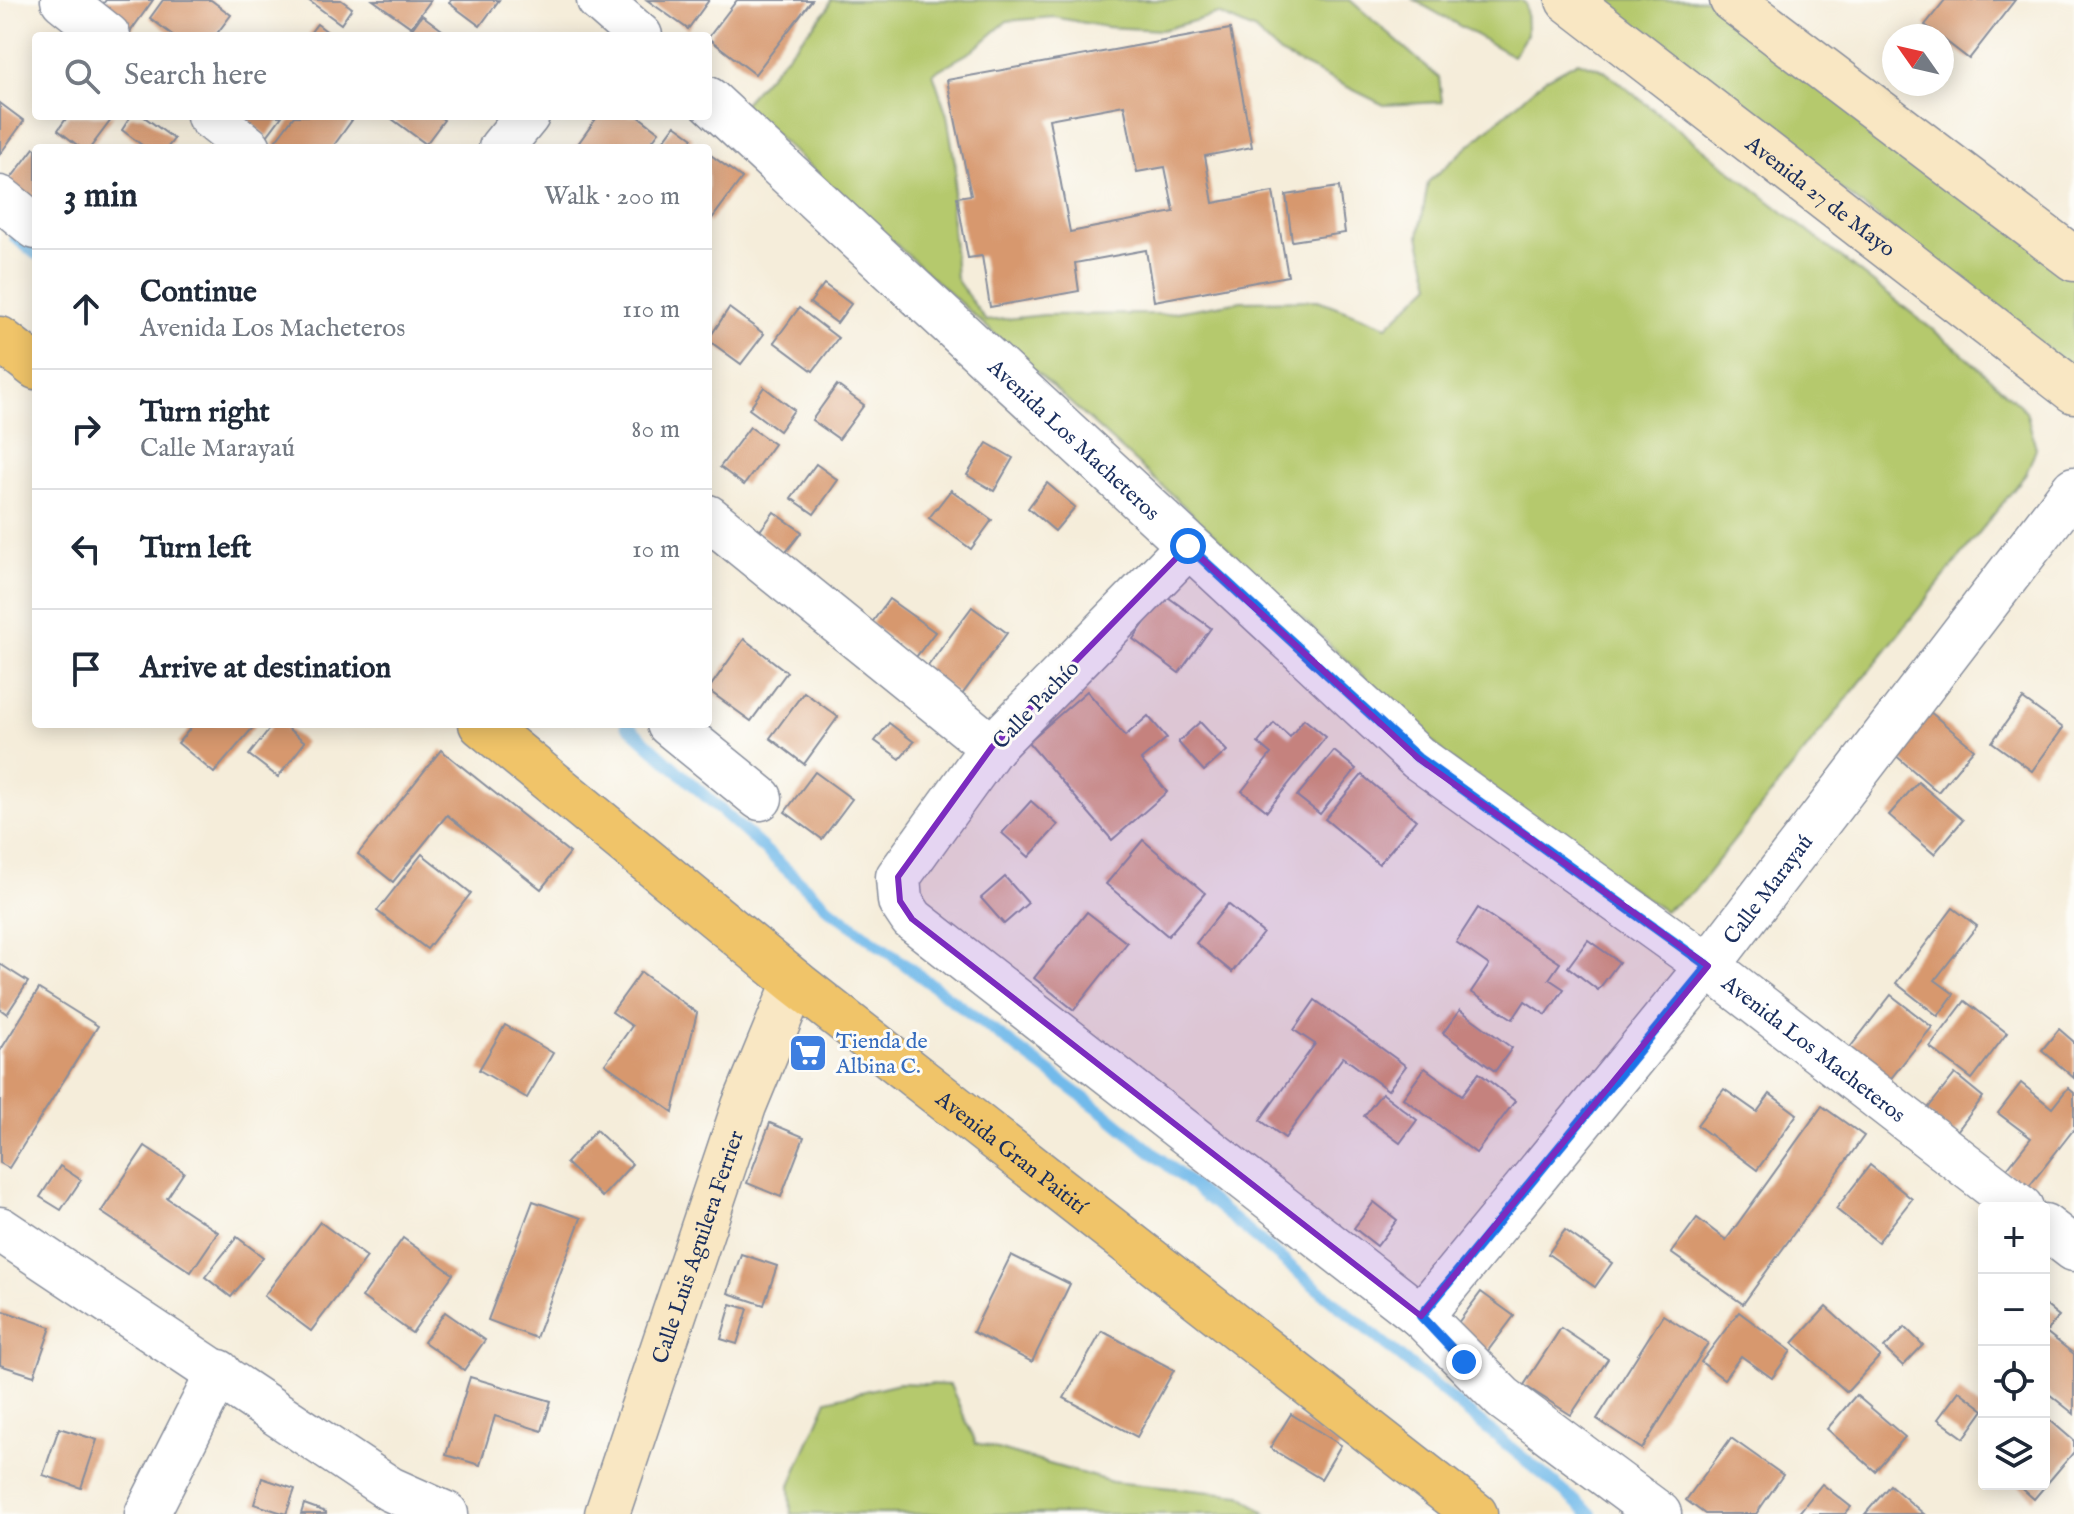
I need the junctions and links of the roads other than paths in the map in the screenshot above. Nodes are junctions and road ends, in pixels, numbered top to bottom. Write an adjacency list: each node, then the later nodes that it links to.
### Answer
1 (63, 0): 4 (street)
2 (1568, 0): 15 (main road, Avenida 27 de Mayo)
3 (1732, 0): 12 (main road)
4 (103, 32)
5 (712, 103): 18 (street, Avenida Los Macheteros)
6 (214, 120): 8 (street)
7 (524, 120): 9 (street)
8 (244, 144)
9 (504, 144)
10 (0, 198): 11 (street)
11 (32, 224)
12 (2074, 259)
13 (0, 339): 14 (main road)
14 (32, 364)
15 (2074, 391)
16 (2074, 489): 23 (street, Calle Marayaú)
17 (712, 520): 21 (street)
18 (1188, 546): 21 (street, Calle Pachío); 23 (street, Avenida Los Macheteros)
19 (486, 728): 24 (main road, Avenida Gran Paitití)
20 (674, 728): 22 (street)
21 (992, 747): 29 (street, Calle Pachío)
22 (760, 798)
23 (1708, 966): 25 (street, Avenida Los Macheteros); 29 (street, Calle Marayaú)
24 (795, 982): 33 (main road, Calle Luis Aguilera Ferrier); 34 (main road, Avenida Gran Paitití)
25 (2013, 1202)
26 (0, 1229): 30 (street)
27 (2050, 1231): 28 (street)
28 (2074, 1249)
29 (1421, 1316): 35 (street)
30 (219, 1372): 31 (street); 32 (street)
31 (147, 1514)
32 (446, 1514)
33 (607, 1514)
34 (1475, 1514)
35 (1659, 1514)

